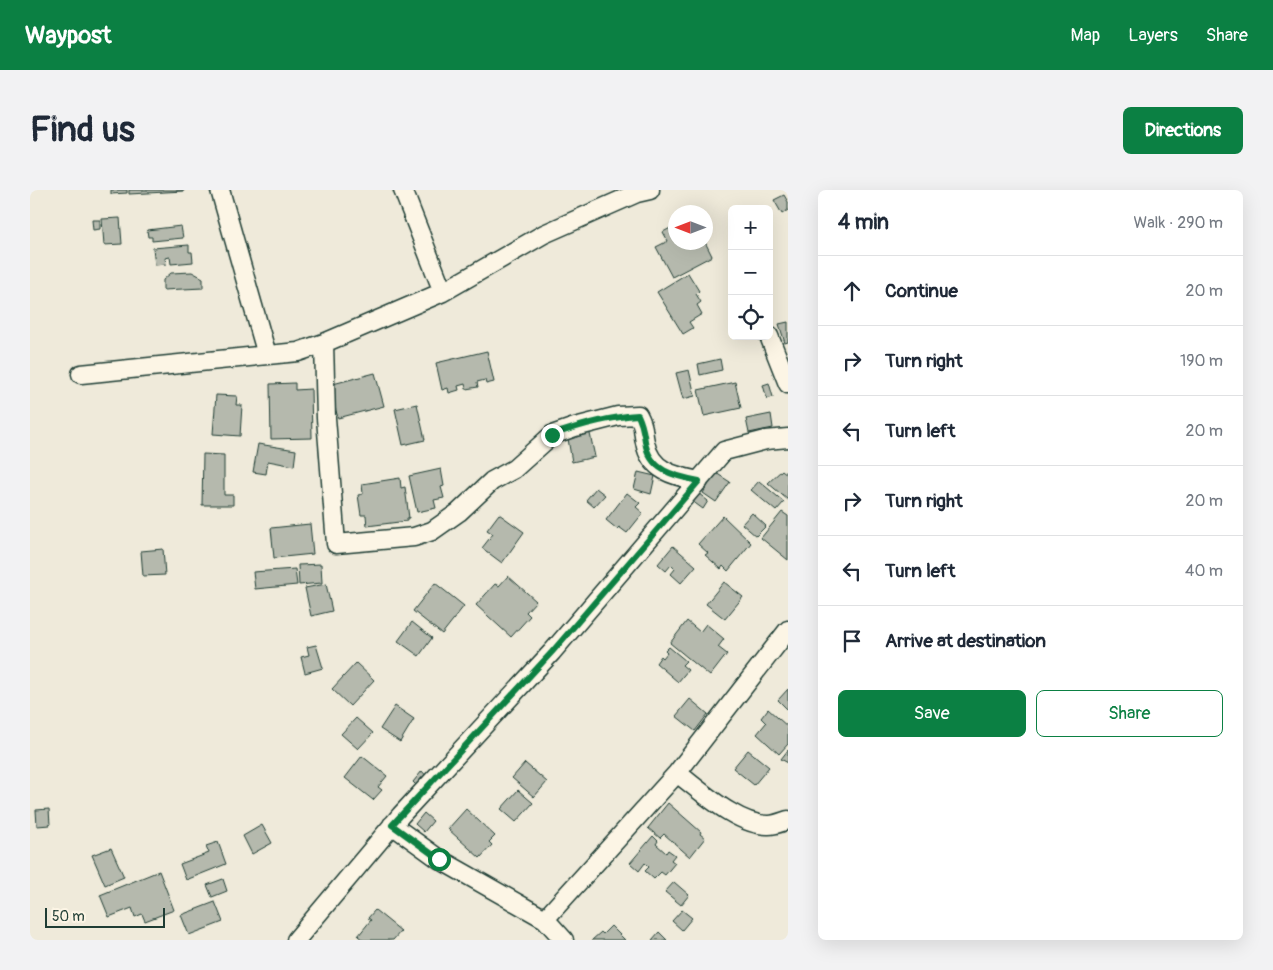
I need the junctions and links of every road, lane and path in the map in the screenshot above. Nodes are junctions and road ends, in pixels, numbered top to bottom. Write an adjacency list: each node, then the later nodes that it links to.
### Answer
1 (220, 190): 7 (street)
2 (403, 190): 4 (street)
3 (641, 191): 4 (street)
4 (442, 292): 6 (street)
5 (771, 340): 9 (street)
6 (324, 343): 7 (street); 11 (street)
7 (267, 355): 8 (street)
8 (80, 374)
9 (788, 384)
10 (788, 438): 11 (street)
11 (699, 481): 15 (street)
12 (787, 635): 13 (street)
13 (677, 773): 14 (street); 16 (street)
14 (788, 820)
15 (392, 825): 16 (street); 17 (street)
16 (545, 919): 18 (street)
17 (296, 940)
18 (564, 940)

